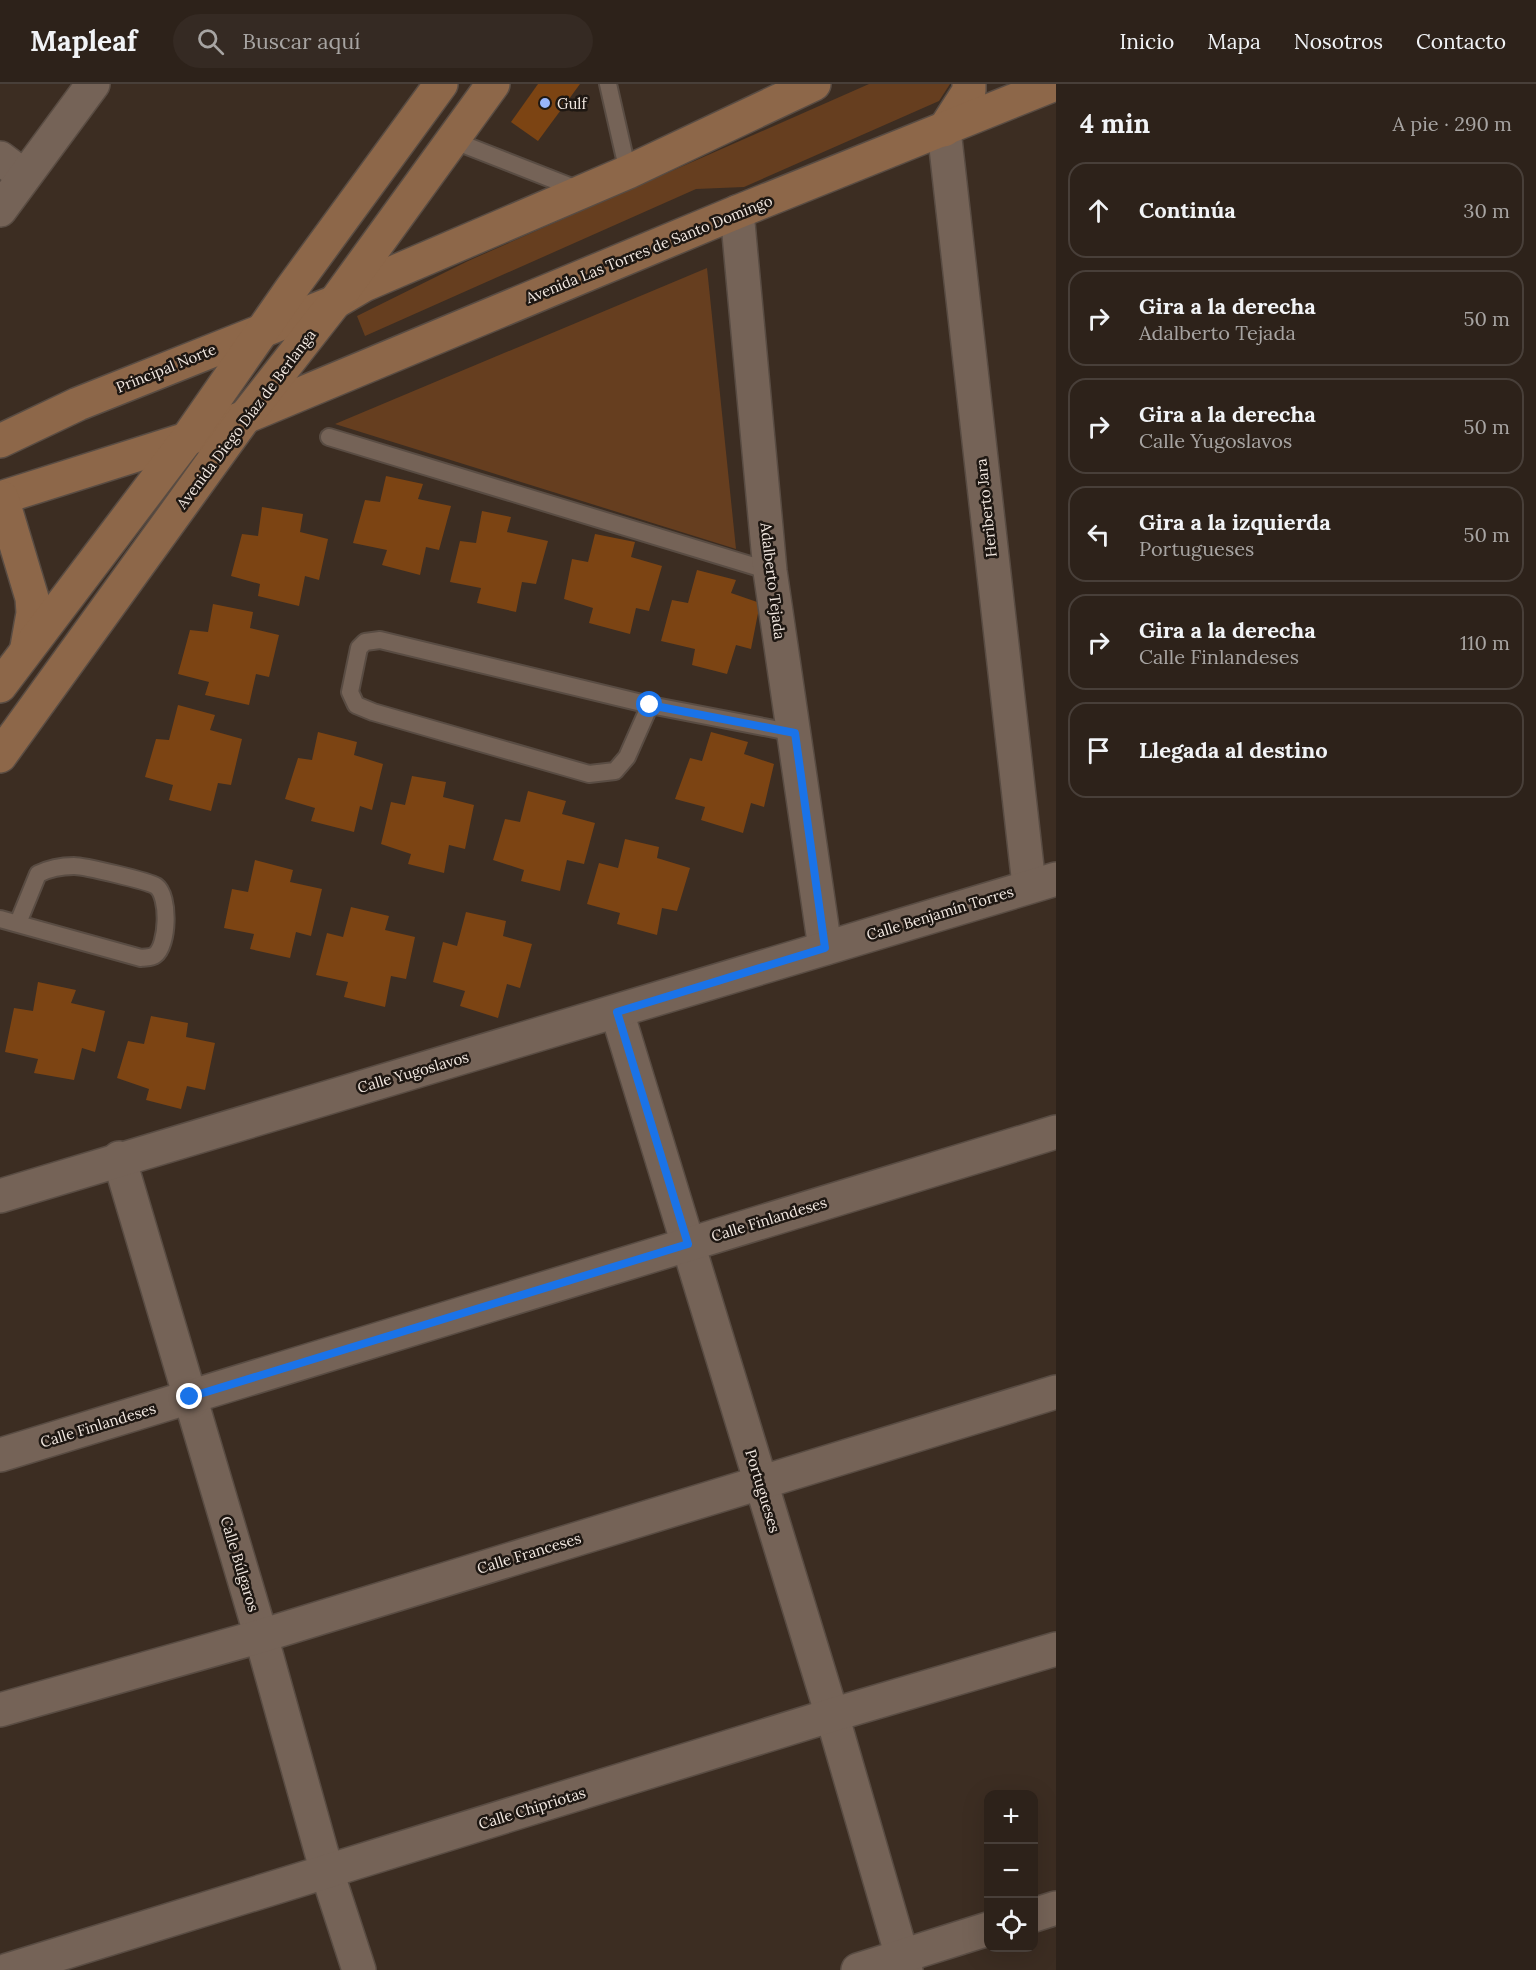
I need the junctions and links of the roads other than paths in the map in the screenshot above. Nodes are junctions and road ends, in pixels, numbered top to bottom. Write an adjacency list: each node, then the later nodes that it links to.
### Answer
1 (93, 84): 10 (street)
2 (441, 84): 16 (street)
3 (494, 84): 9 (street, Avenida Diego Díaz de Berlanga)
4 (608, 84): 11 (lane)
5 (814, 84): 11 (street)
6 (969, 84): 8 (street)
7 (1055, 84): 8 (street, Avenida Las Torres de Santo Domingo)
8 (944, 130): 14 (street, Avenida Las Torres de Santo Domingo); 27 (street, Heriberto Jara)
9 (452, 140): 12 (lane); 15 (street, Avenida Diego Díaz de Berlanga)
10 (12, 167): 13 (street)
11 (628, 172): 12 (street)
12 (582, 191): 15 (street)
13 (0, 210)
14 (737, 212): 17 (street, Avenida Las Torres de Santo Domingo); 22 (street, Adalberto Tejada)
15 (335, 302): 16 (street, Principal Norte); 17 (street, Avenida Diego Díaz de Berlanga)
16 (265, 328): 19 (street); 20 (street, Principal Norte)
17 (245, 417): 19 (street); 26 (street, Avenida Diego Díaz de Berlanga)
18 (329, 438): 22 (lane)
19 (187, 439): 21 (street); 23 (street)
20 (0, 441)
21 (1, 495): 23 (street)
22 (770, 571): 25 (street, Adalberto Tejada)
23 (8, 669)
24 (650, 705): 24 (lane); 25 (lane)
25 (795, 733): 30 (street, Adalberto Tejada)
26 (0, 756)
27 (1043, 882): 30 (street, Calle Benjamín Torres)
28 (0, 919): 29 (lane)
29 (18, 923): 29 (lane)
30 (825, 948): 31 (street, Calle Yugoslavos)
31 (617, 1012): 33 (street, Calle Yugoslavos); 35 (street, Portugueses)
32 (1056, 1132): 35 (street, Calle Finlandeses)
33 (119, 1158): 34 (street, Calle Yugoslavos); 37 (street, Calle Búlgaros)
34 (0, 1196)
35 (688, 1244): 37 (street, Calle Finlandeses); 39 (street, Portugueses)
36 (1056, 1392): 39 (street, Calle Franceses)
37 (190, 1397): 38 (street, Calle Finlandeses); 40 (street, Calle Búlgaros)
38 (0, 1455)
39 (759, 1481): 40 (street, Calle Franceses); 43 (street, Portugueses)
40 (261, 1636): 42 (street, Calle Franceses); 44 (street, Calle Búlgaros)
41 (1056, 1649): 43 (street, Calle Chipriotas)
42 (0, 1710)
43 (832, 1715): 44 (street, Calle Chipriotas); 48 (street, Portugueses)
44 (327, 1872): 49 (street, Calle Chipriotas); 50 (street, Calle Búlgaros)
45 (1056, 1908): 46 (street)
46 (1038, 1914)
47 (984, 1931): 48 (street)
48 (904, 1963): 51 (street)
49 (8, 1970)
50 (358, 1970)
51 (858, 1970)

